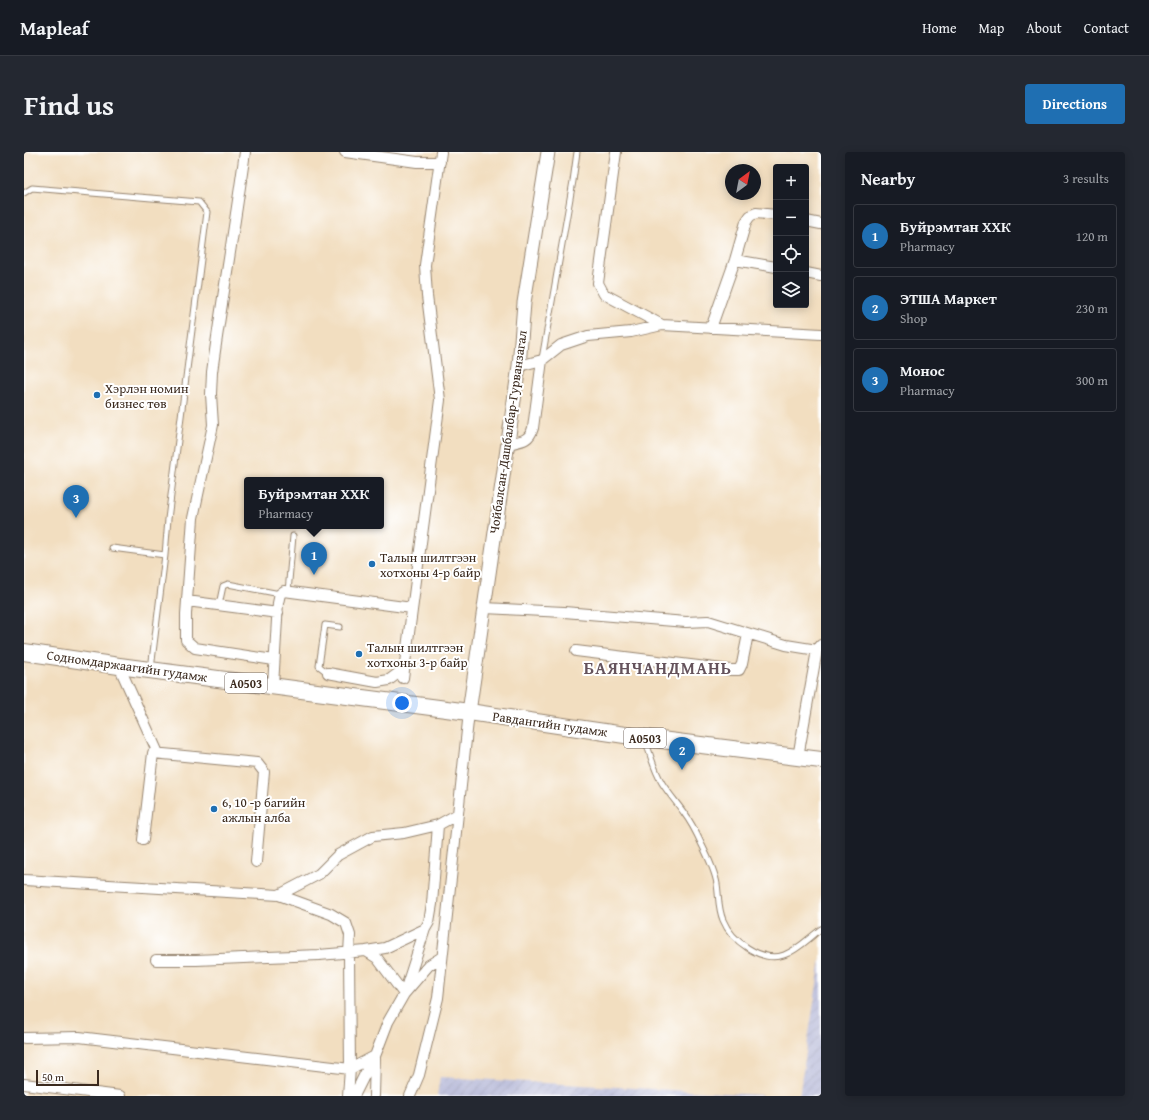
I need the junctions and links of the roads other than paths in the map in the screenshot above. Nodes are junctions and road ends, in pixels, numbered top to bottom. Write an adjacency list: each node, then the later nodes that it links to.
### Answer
1 (245, 152): 25 (street)
2 (345, 152): 6 (street)
3 (548, 152): 19 (street, Чойбалсан-Дашбалбар-Гурванзагал)
4 (577, 152): 18 (lane)
5 (616, 152): 15 (street)
6 (440, 157): 27 (street)
7 (24, 193): 23 (lane)
8 (773, 215): 11 (street)
9 (809, 222): 10 (street)
10 (821, 224)
11 (735, 260): 12 (street); 16 (street)
12 (773, 267)
13 (809, 274): 14 (street)
14 (821, 276)
15 (662, 325): 16 (street); 18 (street)
16 (711, 328): 17 (street)
17 (821, 334)
18 (542, 360): 19 (street); 20 (street)
19 (519, 366): 20 (street, Чойбалсан-Дашбалбар-Гурванзагал)
20 (507, 444): 28 (street, Чойбалсан-Дашбалбар-Гурванзагал)
21 (293, 536): 24 (lane)
22 (112, 548): 23 (lane)
23 (165, 555): 37 (lane)
24 (284, 593): 26 (lane); 27 (street); 29 (street)
25 (187, 601): 26 (street); 35 (street)
26 (219, 605): 29 (street)
27 (412, 608): 38 (street)
28 (484, 608): 31 (street); 40 (street, Чойбалсан-Дашбалбар-Гурванзагал)
29 (278, 613): 35 (street)
30 (340, 627): 38 (lane)
31 (748, 634): 32 (street); 33 (street)
32 (819, 648): 43 (street)
33 (576, 651)
34 (24, 652): 36 (main road, Содномдаржаагийн гудамж / A0503)
35 (274, 660): 39 (street)
36 (119, 666): 37 (main road, Содномдаржаагийн гудамж / A0503); 42 (street)
37 (151, 670): 39 (main road, Содномдаржаагийн гудамж / A0503)
38 (328, 673)
39 (273, 686): 40 (main road, Содномдаржаагийн гудамж / A0503)
40 (469, 712): 41 (main road, Равдангийн гудамж / A0503); 45 (street)
41 (645, 738): 43 (main road, Равдангийн гудамж / A0503); 52 (lane)
42 (158, 753): 47 (street); 48 (street)
43 (798, 757): 44 (main road, Равдангийн гудамж / A0503)
44 (821, 760)
45 (458, 814): 46 (street); 55 (street)
46 (438, 826): 50 (street); 51 (street)
47 (144, 840)
48 (256, 862)
49 (24, 880): 50 (street)
50 (279, 895): 54 (street)
51 (425, 929): 53 (street); 57 (street)
52 (821, 929)
53 (366, 951): 54 (street); 57 (street)
54 (349, 953): 56 (street); 60 (street)
55 (442, 958): 57 (street); 66 (street)
56 (156, 960)
57 (404, 994): 59 (street)
58 (24, 1038): 60 (street)
59 (375, 1056): 60 (street); 64 (street); 65 (street)
60 (350, 1069): 63 (street)
61 (24, 1084): 62 (street)
62 (120, 1096)
63 (348, 1096)
64 (354, 1096)
65 (374, 1096)
66 (410, 1096)

